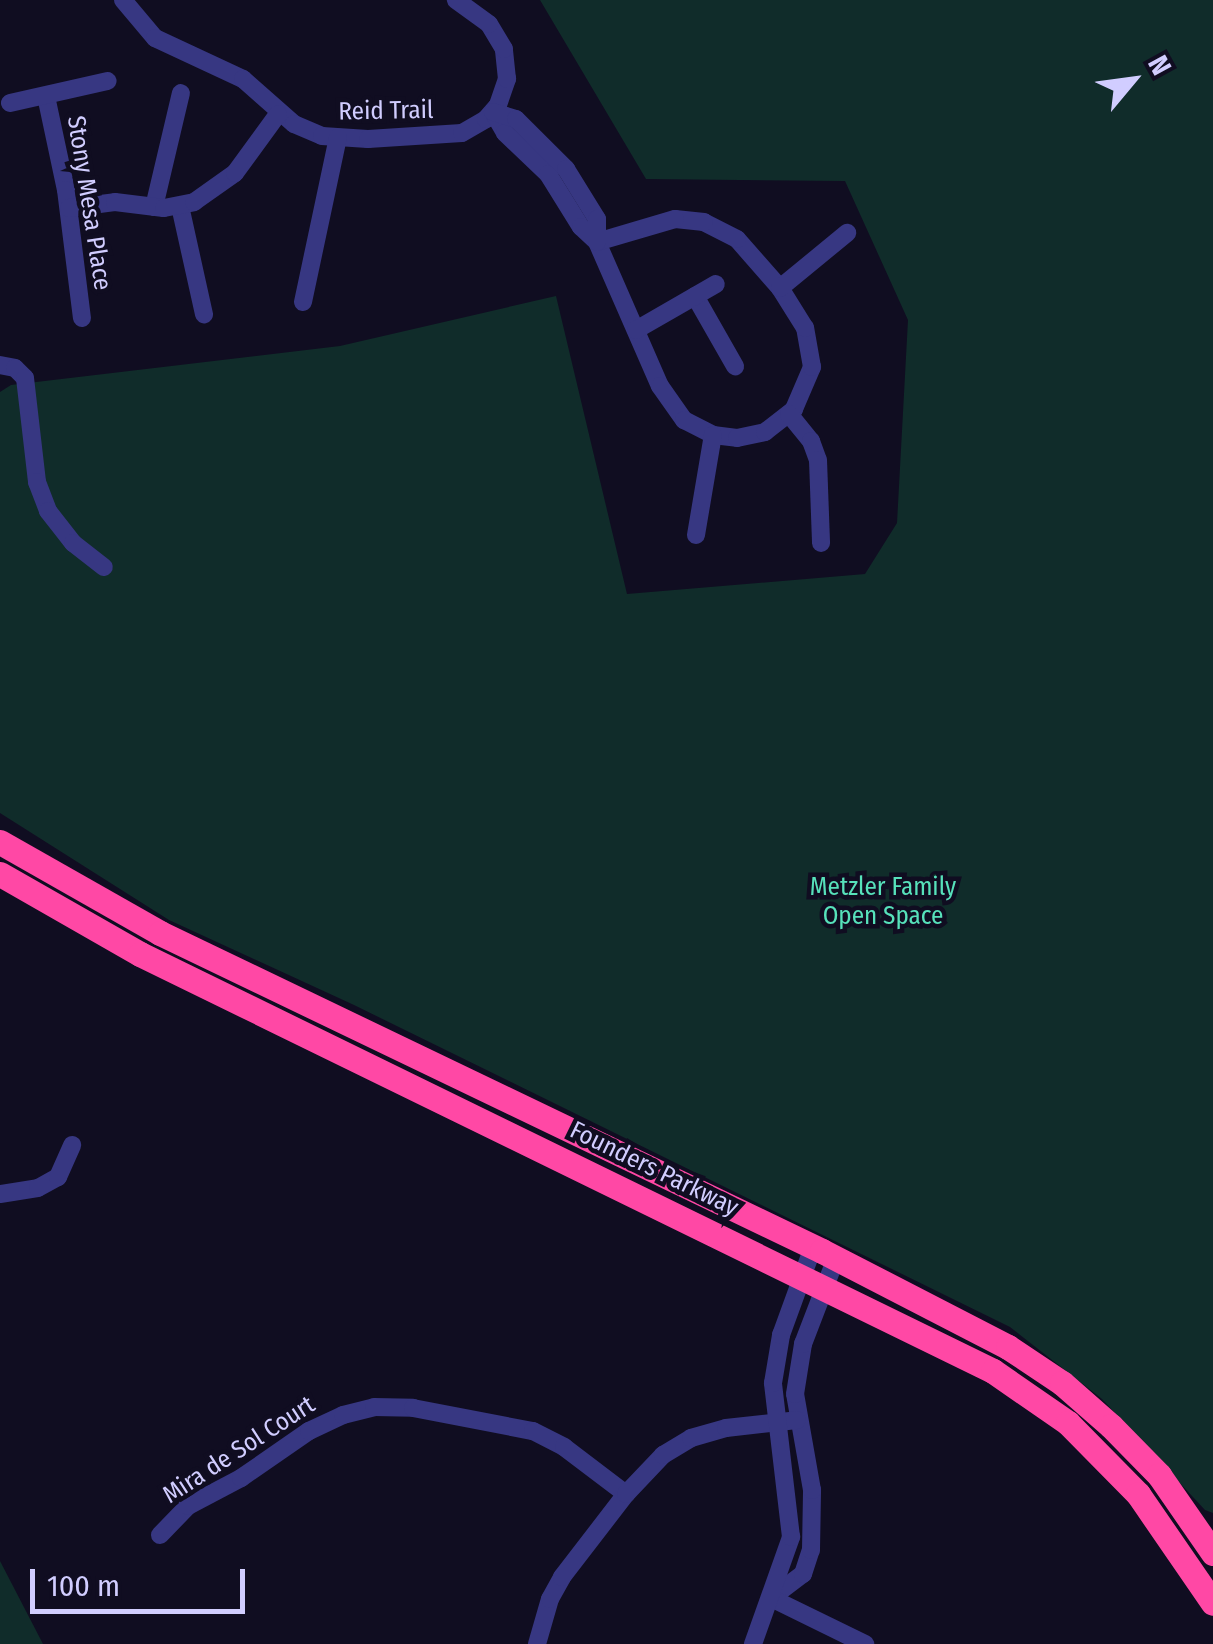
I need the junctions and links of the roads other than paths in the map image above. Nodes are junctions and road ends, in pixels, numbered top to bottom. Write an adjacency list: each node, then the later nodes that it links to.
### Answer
1 (123, 0): 8 (street, Reid Trail)
2 (456, 0): 7 (street)
3 (108, 81): 5 (street)
4 (181, 92): 12 (street)
5 (46, 96): 6 (street); 11 (street, Stony Mesa Place)
6 (10, 103)
7 (493, 112): 9 (street, Reid Trail); 14 (street)
8 (278, 114): 9 (street, Reid Trail); 10 (street)
9 (338, 138): 18 (street)
10 (180, 206): 12 (street); 19 (street)
11 (69, 208): 12 (street); 20 (street, Stony Mesa Place)
12 (154, 208)
13 (847, 233): 16 (street)
14 (596, 242): 16 (street); 21 (street)
15 (716, 284): 17 (street)
16 (780, 288): 24 (street)
17 (696, 296): 21 (street); 23 (street)
18 (304, 302)
19 (204, 314)
20 (82, 318)
21 (636, 330): 25 (street)
22 (0, 365): 28 (street)
23 (735, 366)
24 (790, 414): 25 (street); 27 (street)
25 (713, 435): 26 (street)
26 (696, 536)
27 (821, 543)
28 (104, 567)
29 (0, 842): 33 (highway, Founders Parkway)
30 (0, 874): 34 (highway, Founders Parkway)
31 (72, 1145): 32 (street)
32 (0, 1194)
33 (824, 1252): 34 (street); 38 (highway, Founders Parkway)
34 (813, 1280): 35 (street); 36 (street); 42 (highway, Founders Parkway)
35 (797, 1420): 36 (street); 41 (street)
36 (774, 1423): 37 (street); 41 (street)
37 (626, 1494): 39 (street, Mira de Sol Court); 43 (street)
38 (1202, 1524): 40 (highway, Founders Parkway)
39 (160, 1534)
40 (1213, 1553)
41 (771, 1598): 44 (street); 45 (street)
42 (1213, 1603)
43 (537, 1644)
44 (753, 1644)
45 (865, 1644)

